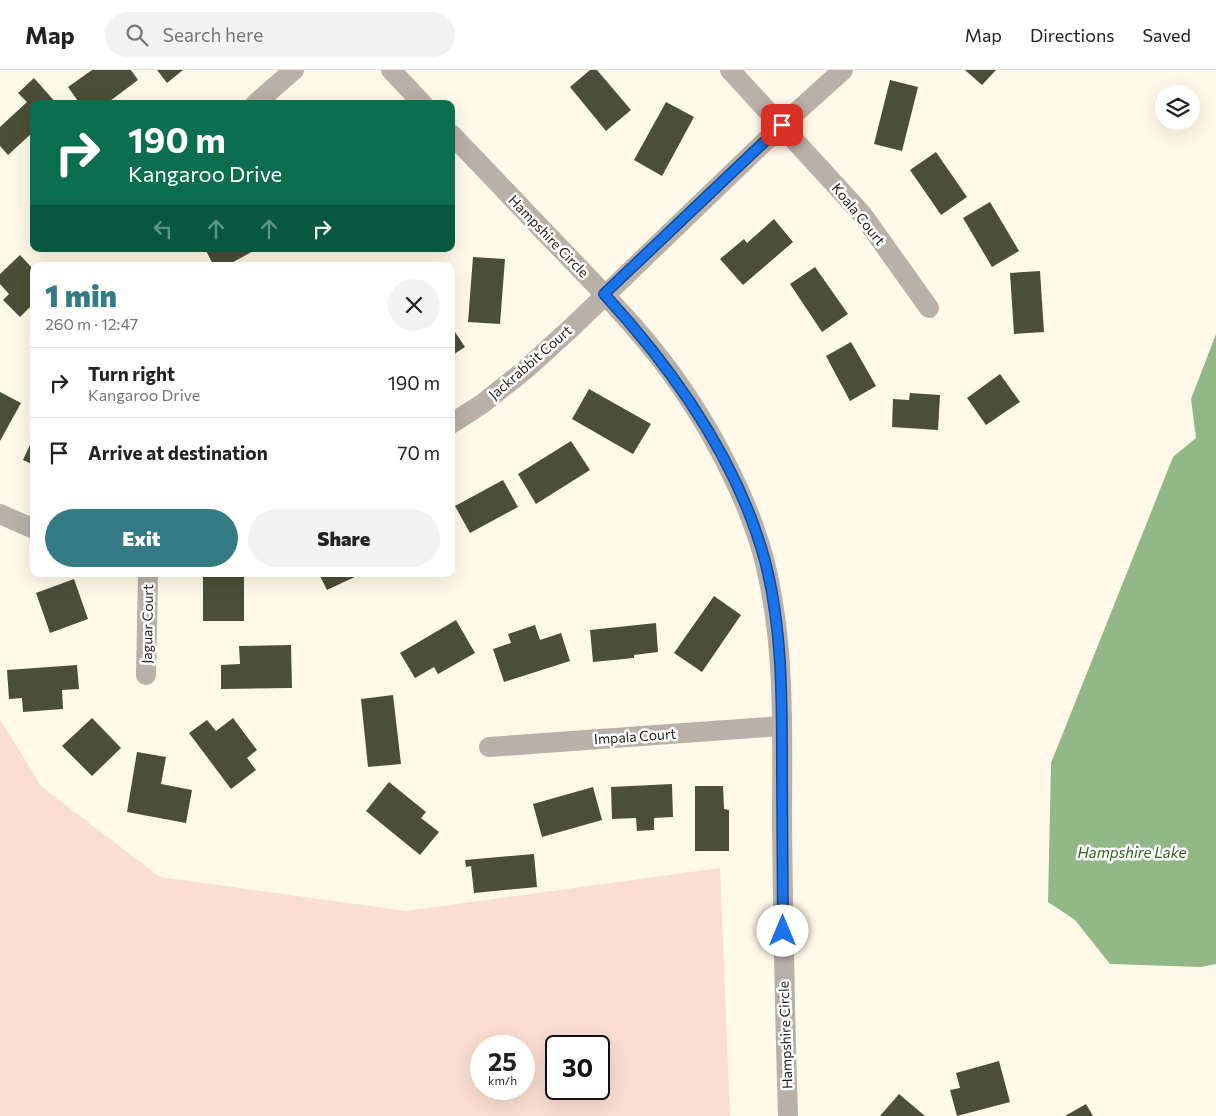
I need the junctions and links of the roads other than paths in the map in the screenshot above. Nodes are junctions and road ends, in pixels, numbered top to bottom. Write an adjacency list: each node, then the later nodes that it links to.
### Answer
1 (294, 70): 5 (street)
2 (391, 70): 6 (street)
3 (730, 70): 7 (street, Koala Court)
4 (843, 70): 7 (street, Jackrabbit Court)
5 (260, 100)
6 (419, 100)
7 (782, 125): 9 (street, Jackrabbit Court); 10 (street, Koala Court)
8 (455, 138): 9 (street, Hampshire Circle)
9 (604, 294): 11 (street, Jackrabbit Court); 16 (street, Hampshire Circle)
10 (929, 308)
11 (455, 421)
12 (0, 514): 13 (street)
13 (30, 527)
14 (148, 577): 15 (street, Jaguar Court)
15 (146, 675)
16 (782, 726): 17 (street, Impala Court); 18 (street, Hampshire Circle)
17 (489, 747)
18 (788, 1116)

